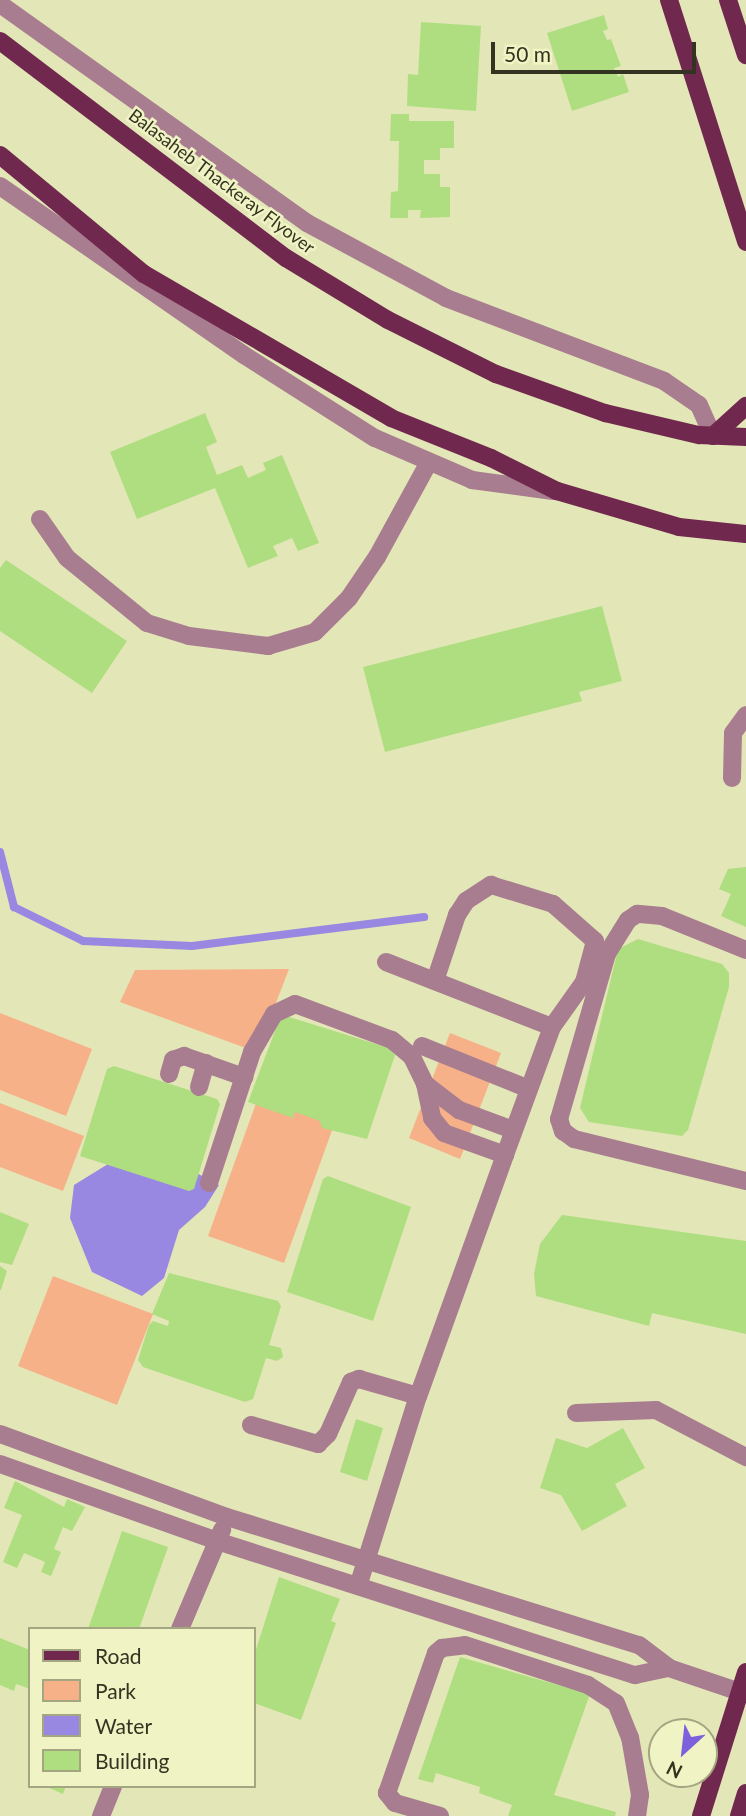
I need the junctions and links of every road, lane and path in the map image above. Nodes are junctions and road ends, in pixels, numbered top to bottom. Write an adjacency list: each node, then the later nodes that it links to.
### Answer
1 (669, 0): 8 (main road)
2 (728, 0): 5 (main road)
3 (0, 4): 10 (street)
4 (0, 41): 10 (main road, Balasaheb Thackeray Flyover)
5 (746, 55)
6 (0, 155): 13 (main road)
7 (0, 186): 12 (street)
8 (746, 242)
9 (746, 406): 10 (main road)
10 (713, 436): 11 (main road, Balasaheb Thackeray Flyover)
11 (746, 437)
12 (428, 464): 13 (street); 14 (street)
13 (557, 491): 15 (main road)
14 (40, 519)
15 (746, 534)
16 (746, 715): 17 (street)
17 (732, 778)
18 (746, 950): 31 (street)
19 (386, 962): 20 (street)
20 (435, 981): 21 (street); 21 (street)
21 (552, 1027): 28 (street)
22 (422, 1046): 28 (street)
23 (206, 1063): 24 (street); 25 (street); 27 (street)
24 (169, 1074)
25 (244, 1077): 26 (street); 32 (street)
26 (425, 1084): 29 (street); 30 (street)
27 (199, 1087)
28 (529, 1089): 29 (street)
29 (513, 1130): 30 (street)
30 (505, 1155): 33 (street)
31 (746, 1181)
32 (209, 1183)
33 (418, 1396): 35 (street); 41 (street)
34 (576, 1413): 37 (street)
35 (251, 1425)
36 (1, 1437): 39 (street)
37 (746, 1457)
38 (0, 1464): 40 (street)
39 (227, 1517): 40 (street); 41 (street)
40 (217, 1541): 42 (street); 44 (street)
41 (366, 1558): 42 (street); 46 (street)
42 (358, 1586): 43 (street)
43 (472, 1623): 45 (street); 47 (street)
44 (181, 1627)
45 (465, 1645): 50 (street); 55 (street)
46 (668, 1668): 47 (street); 49 (street)
47 (625, 1671): 50 (street)
48 (746, 1672): 49 (main road)
49 (743, 1694): 57 (main road)
50 (616, 1703): 56 (street)
51 (112, 1788): 54 (street)
52 (746, 1793): 53 (main road)
53 (742, 1815)
54 (101, 1816)
55 (440, 1816)
56 (637, 1816)
57 (701, 1816)

